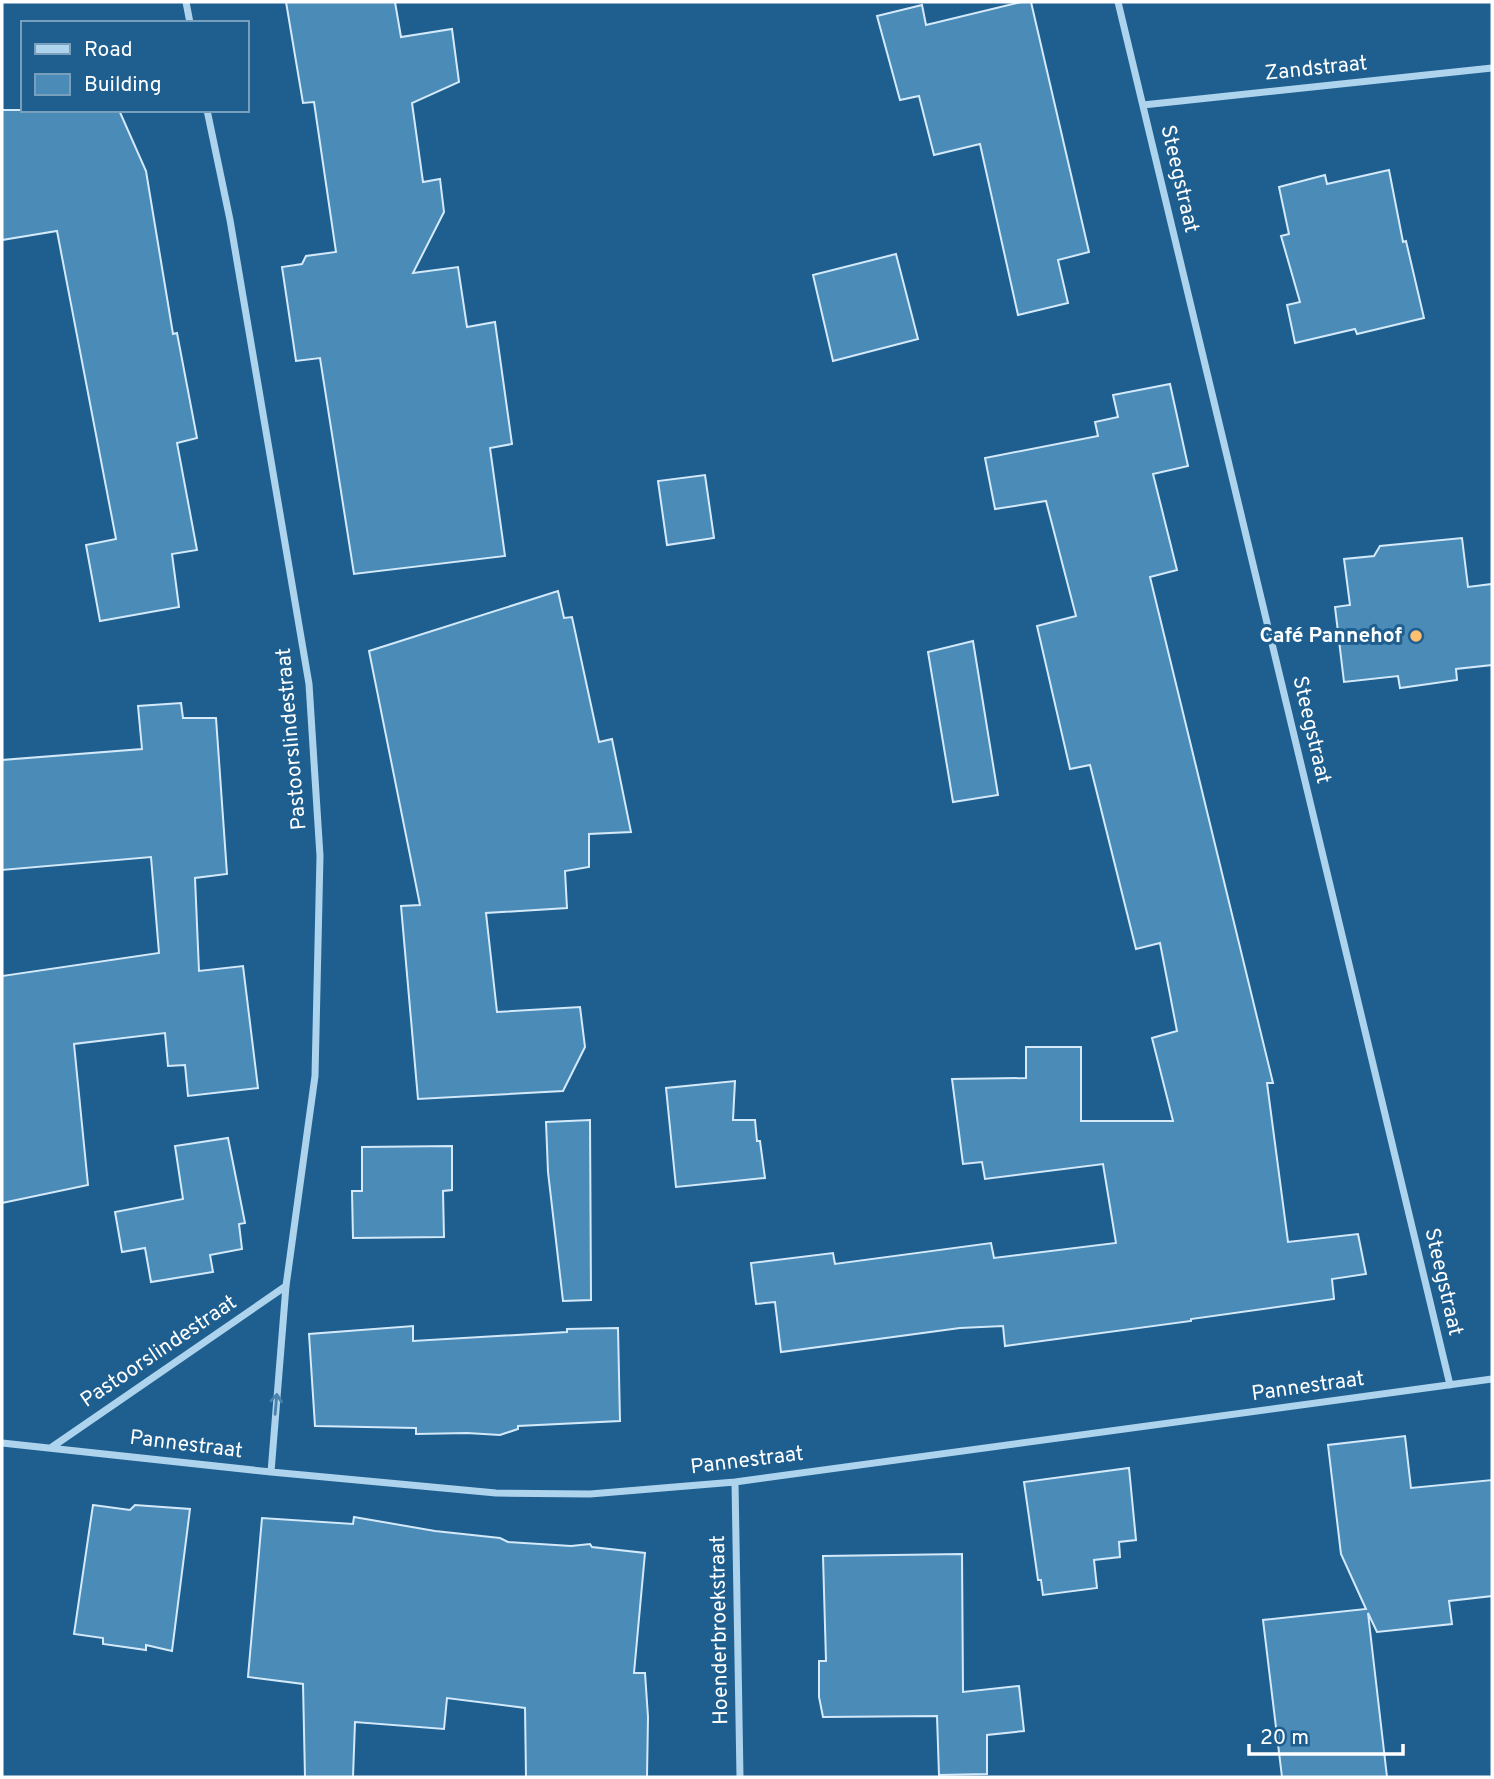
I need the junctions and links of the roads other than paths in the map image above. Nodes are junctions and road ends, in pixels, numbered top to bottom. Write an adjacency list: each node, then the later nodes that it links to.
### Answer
1 (186, 2): 3 (street)
2 (1118, 2): 5 (street, Steegstraat)
3 (190, 21)
4 (1492, 68): 5 (street, Zandstraat)
5 (1143, 105): 9 (street, Steegstraat)
6 (208, 112): 7 (street, Pastoorslindestraat)
7 (286, 1286): 11 (street, Pastoorslindestraat); 12 (street, Pastoorslindestraat, one-way to 7)
8 (1492, 1379): 9 (street, Pannestraat)
9 (1450, 1385): 13 (street, Pannestraat)
10 (2, 1443): 11 (street, Pannestraat)
11 (52, 1447): 12 (street, Pannestraat)
12 (271, 1472): 13 (street, Pannestraat)
13 (735, 1482): 14 (street, Hoenderbroekstraat)
14 (740, 1777)

